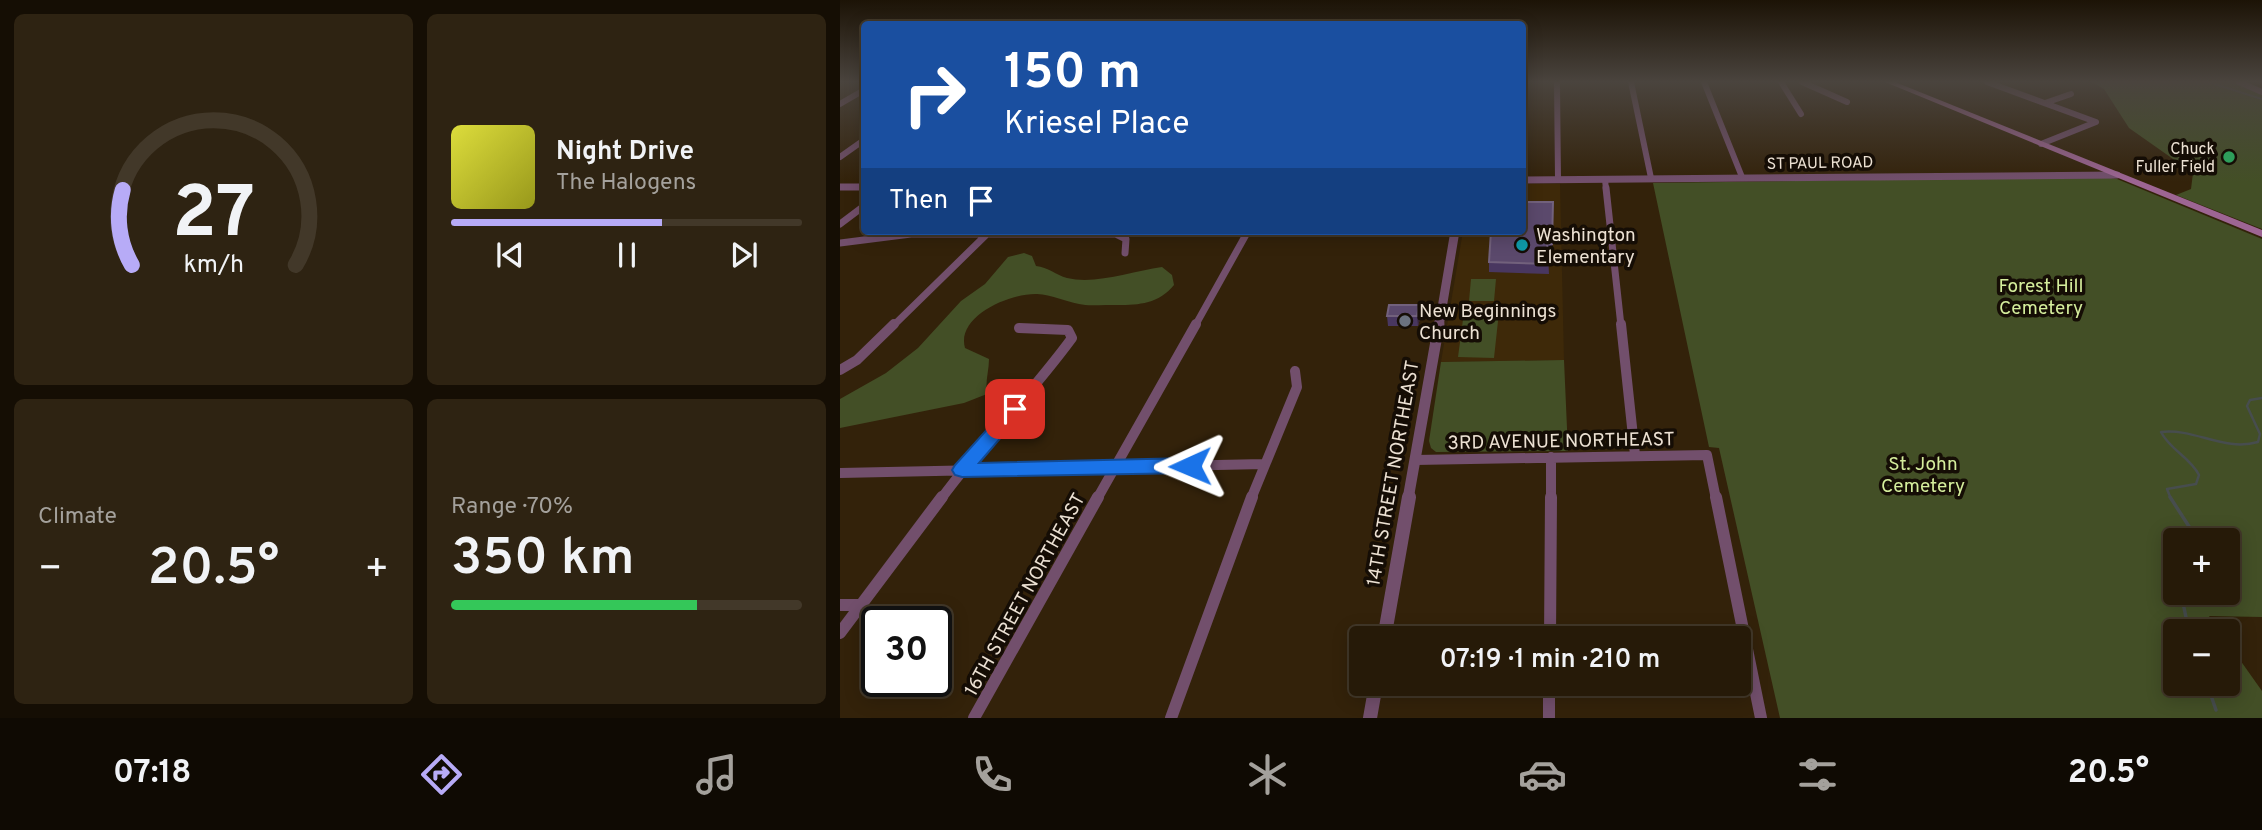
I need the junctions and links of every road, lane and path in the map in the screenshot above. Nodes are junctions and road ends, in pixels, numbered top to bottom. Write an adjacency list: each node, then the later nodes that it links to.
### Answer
1 (1557, 116): 12 (street)
2 (1638, 116): 11 (street)
3 (1717, 116): 10 (street)
4 (1971, 116): 7 (main road)
5 (2079, 116): 7 (street)
6 (861, 143): 8 (street)
7 (2041, 144): 9 (main road)
8 (840, 156)
9 (2117, 174): 10 (street, ST PAUL ROAD); 19 (main road)
10 (1742, 177): 11 (street, ST PAUL ROAD)
11 (1651, 178): 13 (street, ST PAUL ROAD)
12 (1558, 179): 13 (street, ST PAUL ROAD); 14 (street, ST PAUL ROAD)
13 (1605, 179): 30 (street)
14 (1526, 180)
15 (840, 187): 16 (street)
16 (861, 187)
17 (861, 208): 18 (street)
18 (840, 224)
19 (2262, 234)
20 (903, 235): 25 (street)
21 (986, 235): 28 (street)
22 (1121, 235): 26 (street)
23 (1246, 235): 34 (street, 16TH STREET NORTHEAST)
24 (1454, 235): 32 (street, 14TH STREET NORTHEAST)
25 (840, 243)
26 (1125, 253)
27 (1019, 328): 35 (street)
28 (840, 370)
29 (1295, 371): 33 (street)
30 (1635, 455): 31 (street, 3RD AVENUE NORTHEAST); 48 (street, 3RD AVENUE NORTHEAST)
31 (1551, 457): 32 (street, 3RD AVENUE NORTHEAST); 40 (street)
32 (1415, 460): 39 (street, 14TH STREET NORTHEAST)
33 (1264, 464): 34 (street); 45 (street)
34 (1115, 467): 35 (street); 44 (street, 16TH STREET NORTHEAST)
35 (962, 470): 36 (street); 38 (street)
36 (840, 473)
37 (840, 605): 38 (street)
38 (861, 605): 41 (street)
39 (1386, 626)
40 (1550, 626)
41 (840, 633)
42 (1374, 696): 46 (street)
43 (1549, 696): 47 (street)
44 (974, 718)
45 (1171, 718)
46 (1370, 718)
47 (1549, 718)
48 (1762, 718)

